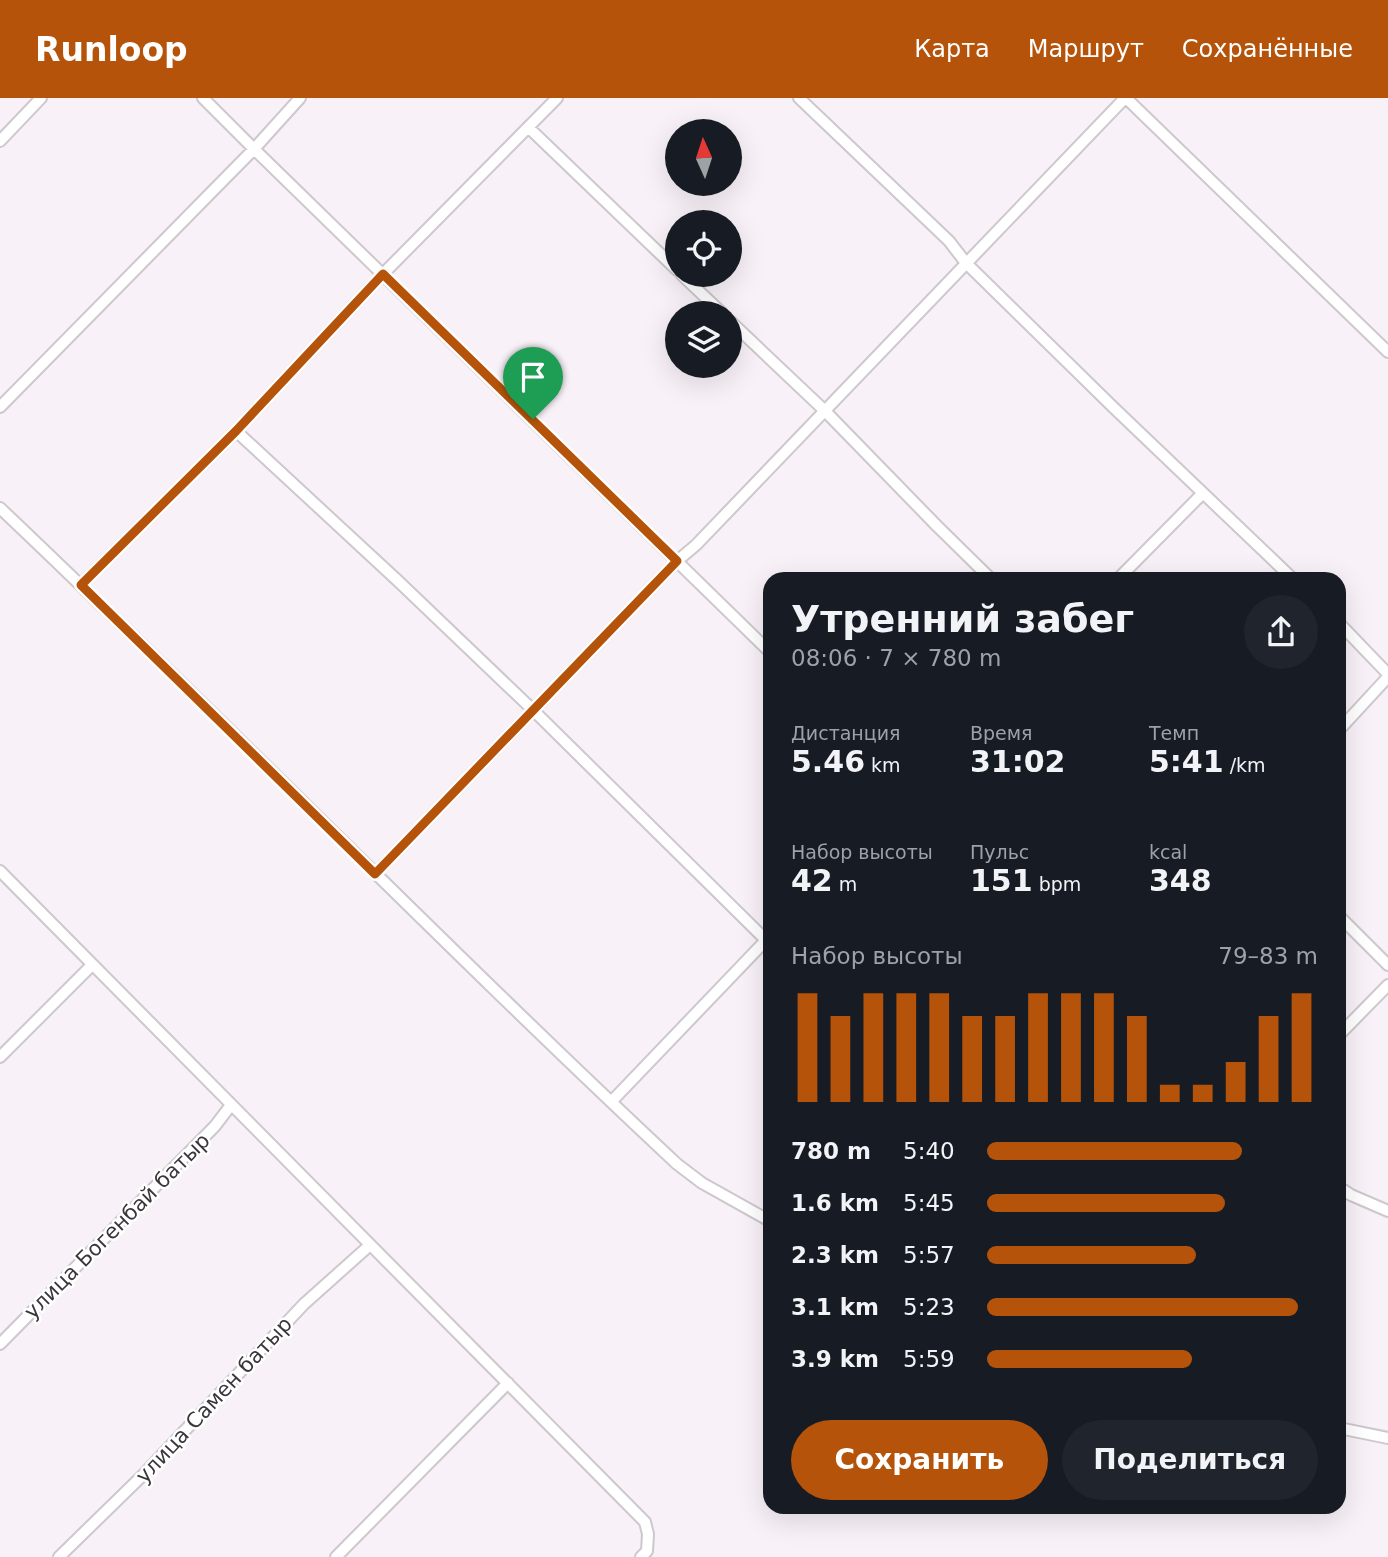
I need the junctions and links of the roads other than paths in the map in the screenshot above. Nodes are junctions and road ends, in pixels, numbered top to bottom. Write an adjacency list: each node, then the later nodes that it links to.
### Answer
1 (41, 98): 8 (street)
2 (203, 98): 9 (street)
3 (300, 98): 9 (street)
4 (557, 98): 7 (street)
5 (799, 98): 11 (street)
6 (1126, 98): 11 (street); 16 (street)
7 (528, 128): 10 (street); 12 (street)
8 (0, 141)
9 (254, 149): 12 (street); 17 (street)
10 (665, 259)
11 (966, 263): 18 (street); 20 (street)
12 (383, 274): 19 (street); 22 (street)
13 (695, 287): 14 (street)
14 (709, 301)
15 (742, 332): 18 (street)
16 (1388, 352)
17 (0, 407)
18 (824, 410): 22 (street); 23 (street)
19 (236, 431): 26 (street); 30 (street)
20 (1203, 493): 24 (street); 25 (street)
21 (0, 508): 26 (street)
22 (677, 561): 28 (street); 30 (street)
23 (984, 572)
24 (1125, 572)
25 (1286, 572)
26 (81, 585): 33 (street)
27 (1346, 631): 29 (street)
28 (763, 645)
29 (1388, 676): 31 (street)
30 (534, 711): 33 (street); 35 (street)
31 (1346, 722)
32 (0, 871): 37 (street)
33 (375, 874): 42 (street)
34 (1346, 923): 38 (street)
35 (763, 934)
36 (763, 946): 42 (street)
37 (92, 965): 41 (street); 43 (street)
38 (1388, 965)
39 (1388, 985): 40 (street)
40 (1346, 1028)
41 (0, 1057)
42 (611, 1102): 46 (street)
43 (231, 1105): 47 (street); 48 (street, улица Богенбай батыр)
44 (1346, 1192): 45 (street)
45 (1388, 1211)
46 (763, 1217)
47 (370, 1245): 49 (street); 53 (street, улица Самен батыр)
48 (0, 1344)
49 (508, 1382): 52 (street); 54 (street)
50 (1346, 1429): 51 (street)
51 (1388, 1438)
52 (644, 1554)
53 (59, 1557)
54 (336, 1557)

